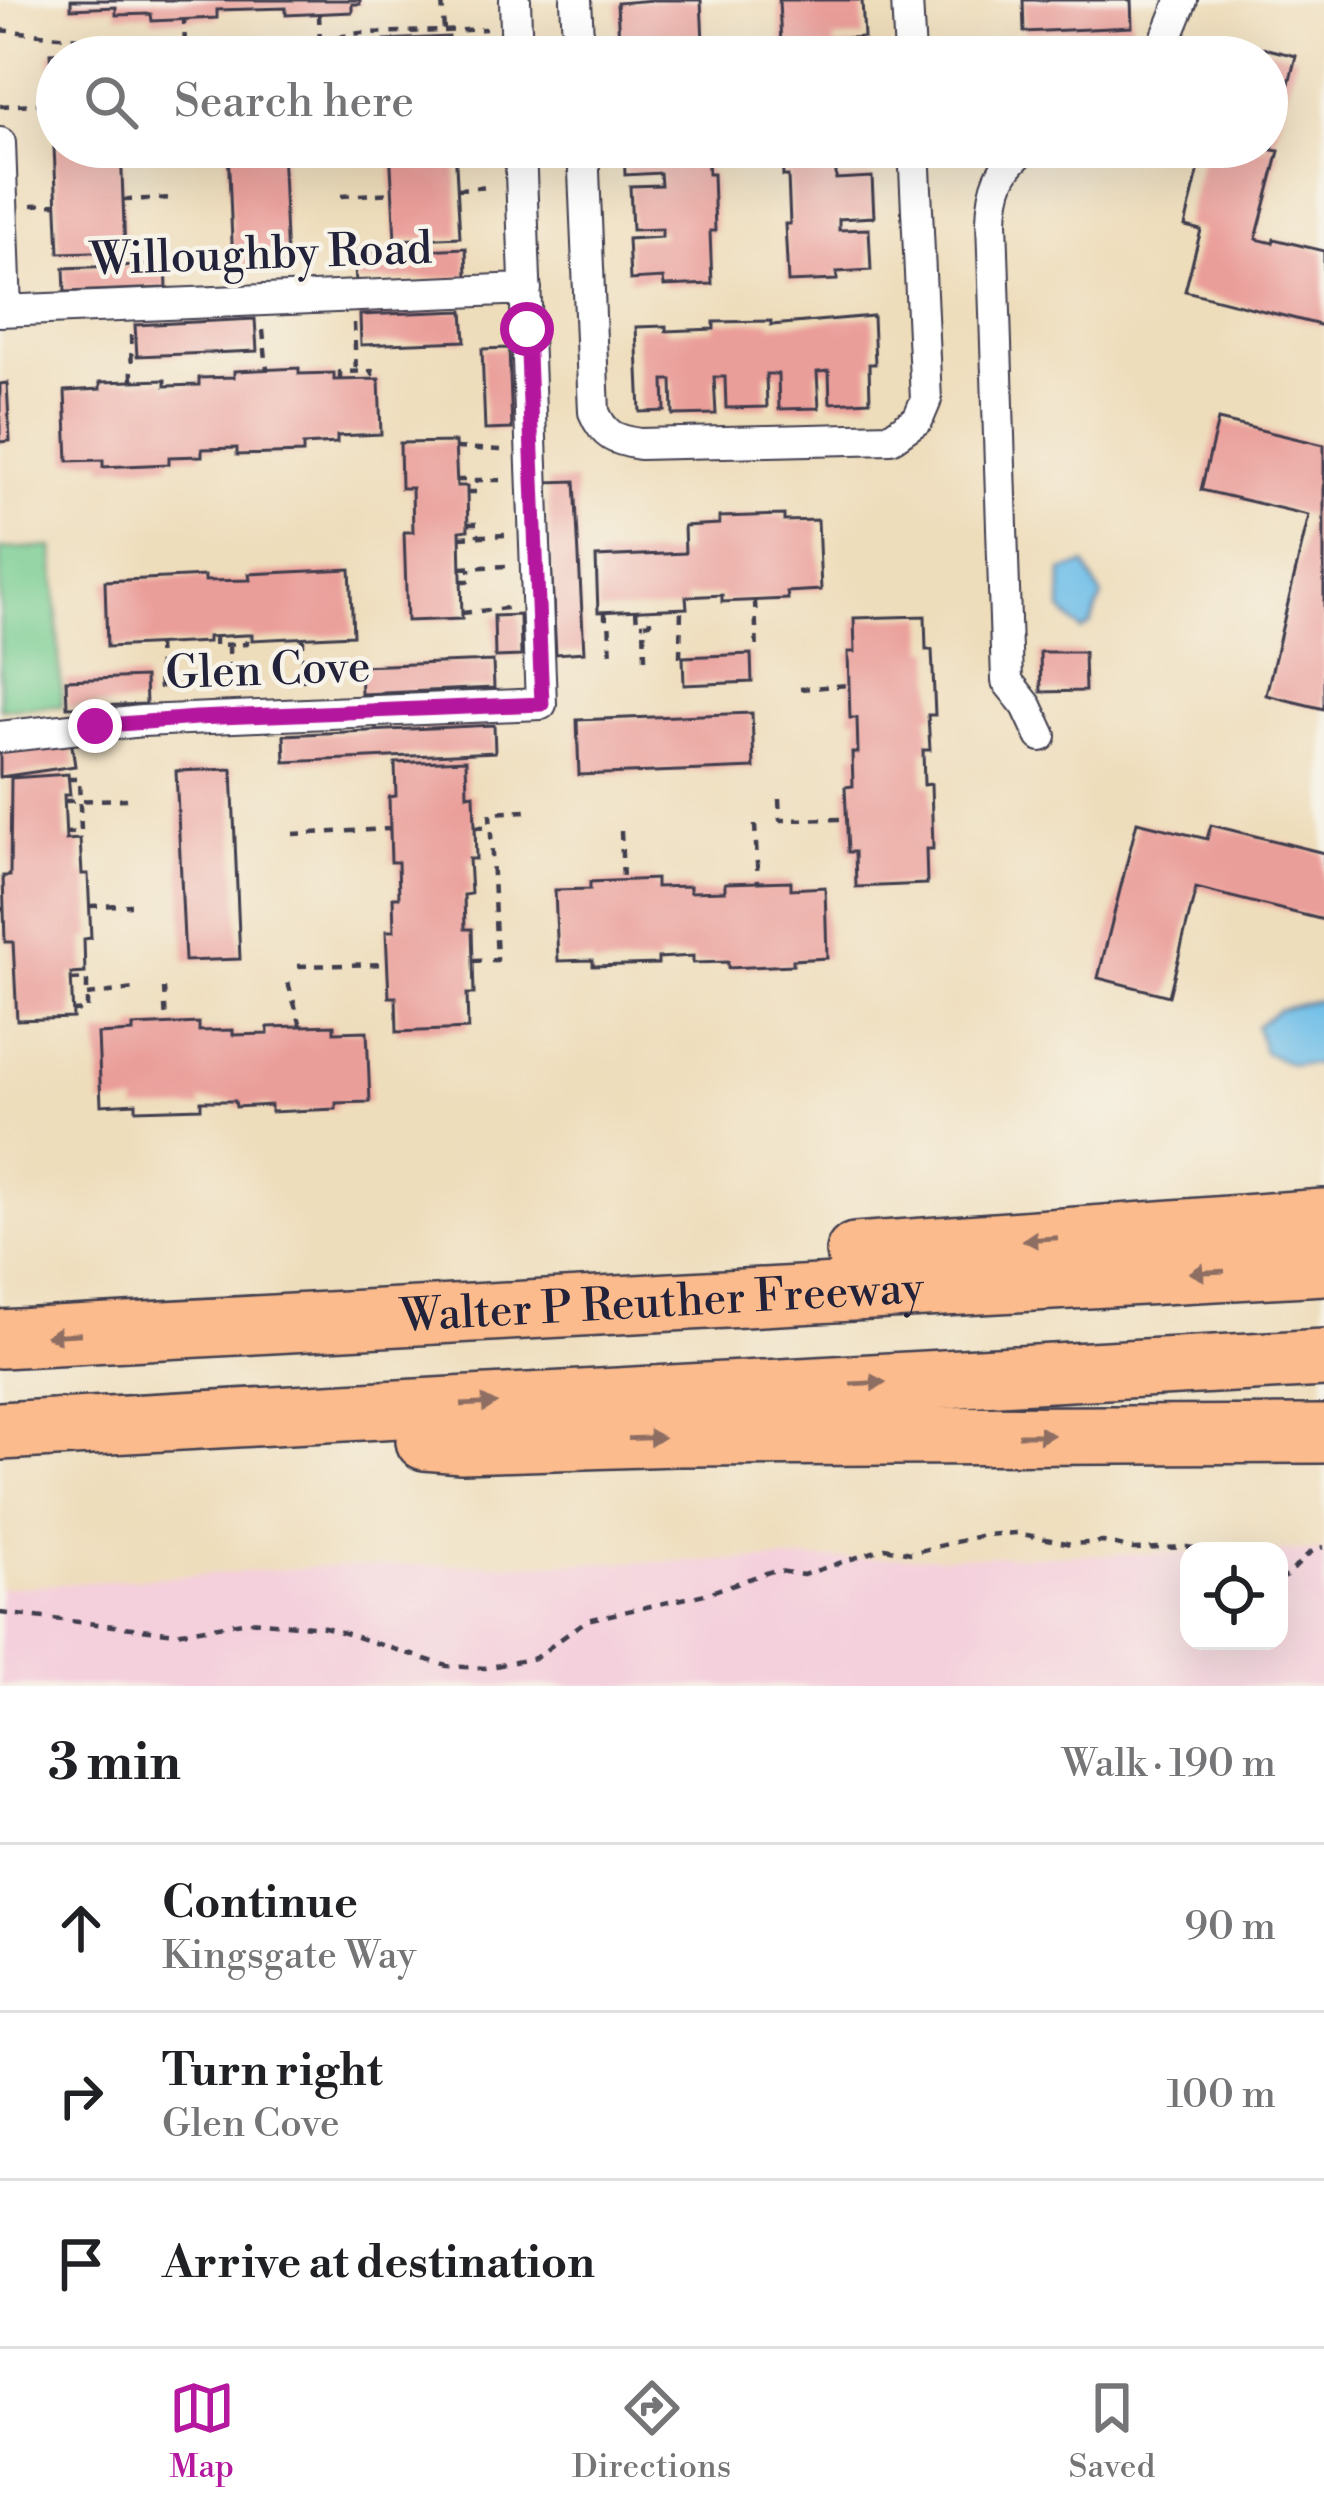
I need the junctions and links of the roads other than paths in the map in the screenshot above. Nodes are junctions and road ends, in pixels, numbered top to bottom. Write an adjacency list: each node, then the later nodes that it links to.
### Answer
1 (577, 0): 4 (street)
2 (907, 0): 5 (street)
3 (1182, 0): 6 (street)
4 (578, 36)
5 (909, 36)
6 (1167, 36)
7 (0, 143): 13 (street)
8 (521, 168): 12 (street)
9 (584, 168): 10 (street)
10 (915, 168)
11 (1006, 168): 14 (street)
12 (526, 290): 13 (street, Willoughby Road); 15 (street, Glen Cove)
13 (3, 310)
14 (1041, 736)
15 (0, 737)
16 (1324, 1218): 18 (highway, one-way to 18)
17 (1324, 1266): 18 (highway, Walter P Reuther Freeway, one-way to 18)
18 (144, 1330): 19 (highway, Walter P Reuther Freeway, one-way to 19)
19 (0, 1339)
20 (1324, 1358): 21 (highway, Walter P Reuther Freeway, one-way to 20)
21 (194, 1419): 22 (highway, Walter P Reuther Freeway); 23 (highway, one-way to 23)
22 (0, 1431)
23 (1324, 1434)

